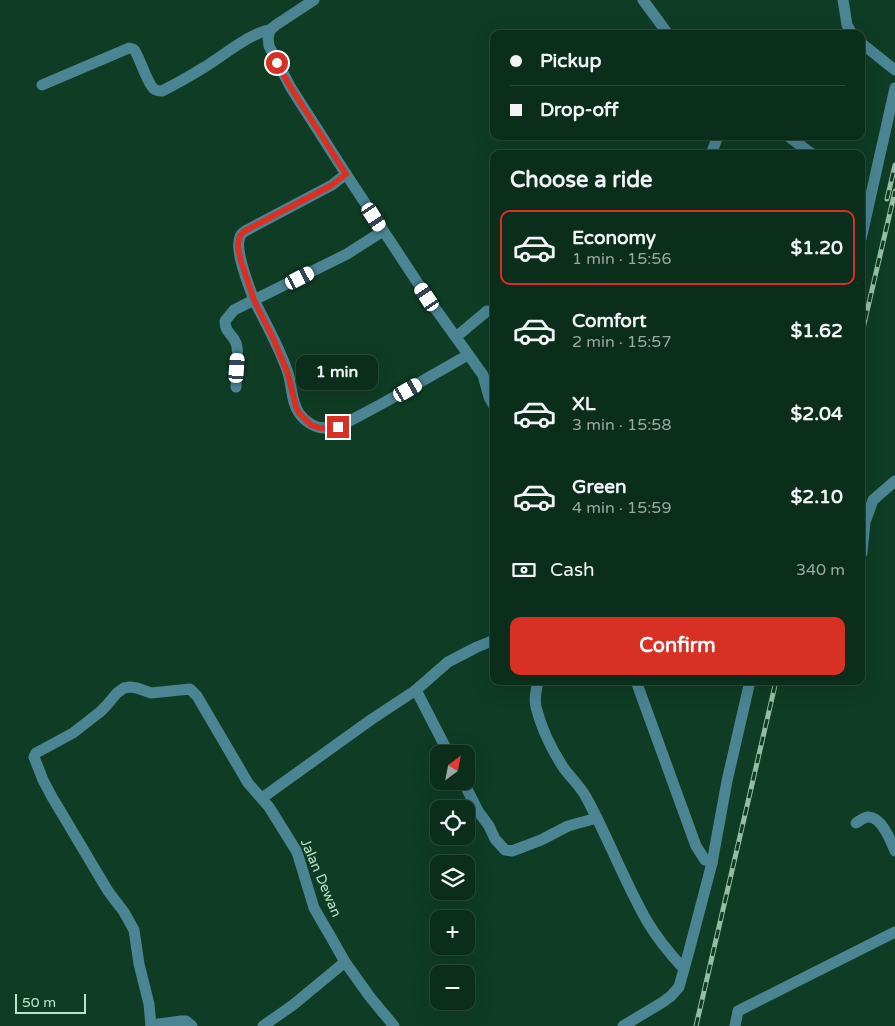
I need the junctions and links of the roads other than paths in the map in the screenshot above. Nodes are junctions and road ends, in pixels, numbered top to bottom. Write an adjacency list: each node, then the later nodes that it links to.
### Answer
1 (314, 0): 4 (street)
2 (643, 0): 5 (street)
3 (843, 0): 6 (street)
4 (270, 30): 9 (street); 13 (street)
5 (665, 30)
6 (850, 30)
7 (865, 46): 8 (street)
8 (895, 70)
9 (42, 85)
10 (895, 88): 14 (street)
11 (793, 140): 12 (street)
12 (807, 150)
13 (346, 174): 15 (street); 16 (street)
14 (866, 192)
15 (384, 231): 16 (street); 18 (street)
16 (254, 300): 19 (street); 20 (street)
17 (487, 311): 18 (street)
18 (456, 337): 19 (street)
19 (468, 355): 21 (street)
20 (236, 388)
21 (490, 399)
22 (895, 482): 23 (street)
23 (865, 522)
24 (490, 642): 28 (street)
25 (537, 685): 32 (street)
26 (637, 685): 35 (street)
27 (749, 685): 35 (street)
28 (416, 690): 29 (street); 31 (street)
29 (444, 745)
30 (468, 790): 32 (street)
31 (262, 798): 37 (street, Jalan Dewan); 39 (street, Jalan Dewan)
32 (597, 818): 38 (street)
33 (856, 823): 34 (street)
34 (895, 851)
35 (712, 863): 38 (street)
36 (895, 932): 44 (street)
37 (345, 962): 41 (street); 42 (street, Jalan Dewan)
38 (684, 969): 43 (street)
39 (151, 1026): 40 (street)
40 (192, 1026)
41 (263, 1026)
42 (394, 1026)
43 (623, 1026)
44 (735, 1026)

